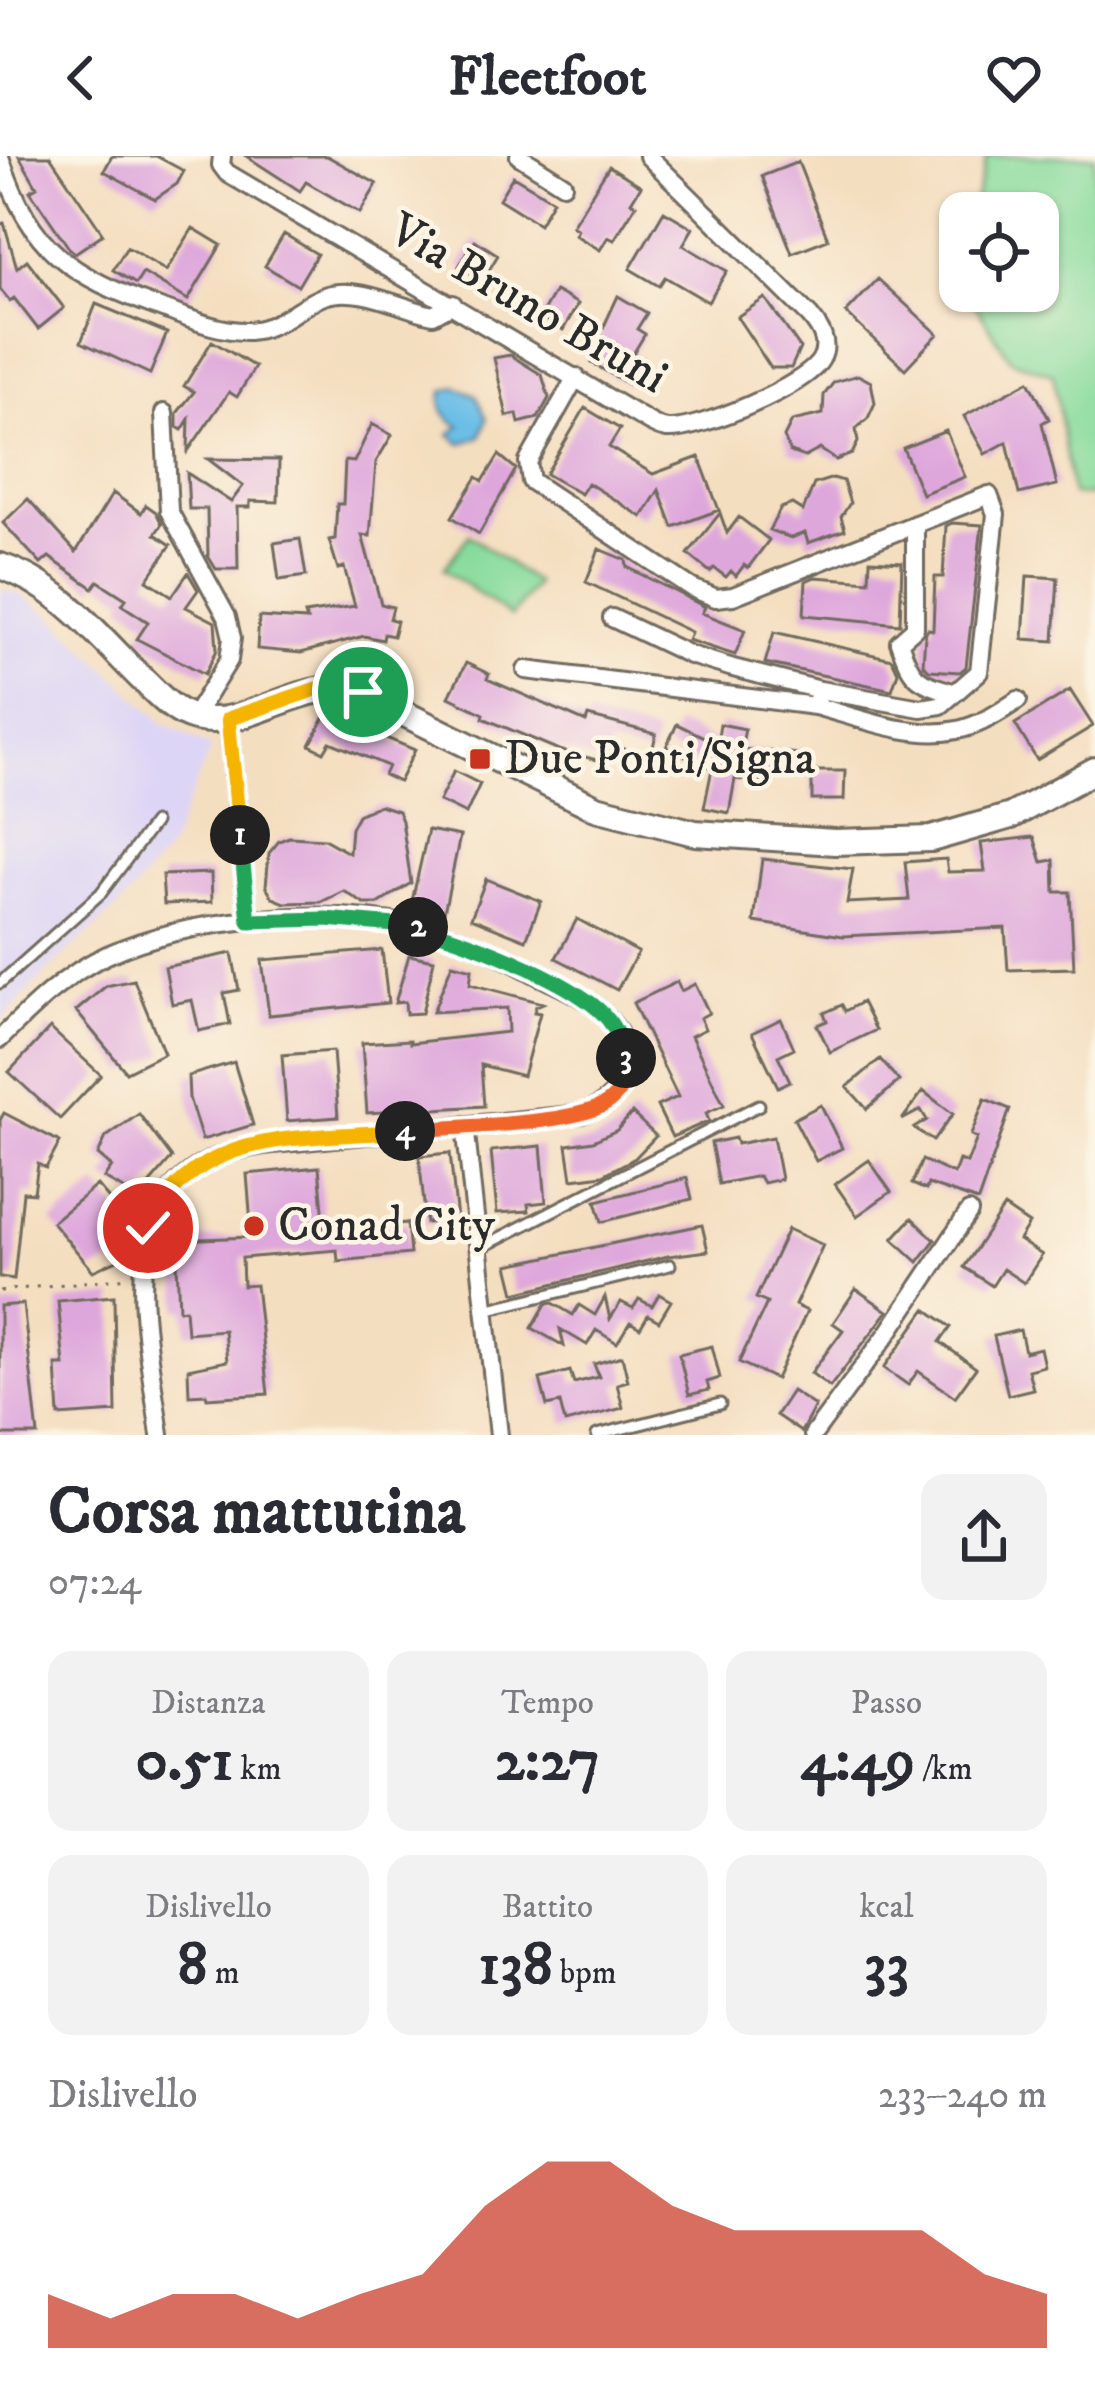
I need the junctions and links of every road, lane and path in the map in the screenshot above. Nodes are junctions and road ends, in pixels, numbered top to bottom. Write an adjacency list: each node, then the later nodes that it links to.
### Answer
1 (222, 156): 6 (street, Via Bruno Bruni)
2 (519, 156): 5 (street)
3 (648, 156): 7 (street, Via Bruno Bruni)
4 (0, 157): 6 (street)
5 (563, 184)
6 (453, 304): 7 (street, Via Bruno Bruni)
7 (576, 377): 9 (street)
8 (164, 412): 16 (street)
9 (915, 524): 13 (street); 13 (street)
10 (0, 566): 16 (street)
11 (612, 618): 14 (street)
12 (526, 670): 14 (street)
13 (953, 692): 14 (street)
14 (817, 698): 15 (street)
15 (1018, 700)
16 (194, 718): 17 (street)
17 (228, 719): 18 (street); 20 (street)
18 (1095, 770)
19 (154, 823): 21 (lane)
20 (249, 921): 22 (street); 24 (street)
21 (0, 983)
22 (0, 1039)
23 (759, 1106): 26 (lane)
24 (465, 1125): 26 (street); 28 (street)
25 (970, 1212): 35 (street)
26 (478, 1249): 30 (street)
27 (670, 1265): 30 (lane)
28 (133, 1276): 29 (path); 32 (street)
29 (0, 1291)
30 (485, 1310): 33 (street)
31 (721, 1404): 34 (lane)
32 (160, 1435)
33 (499, 1435)
34 (597, 1435)
35 (813, 1435)

